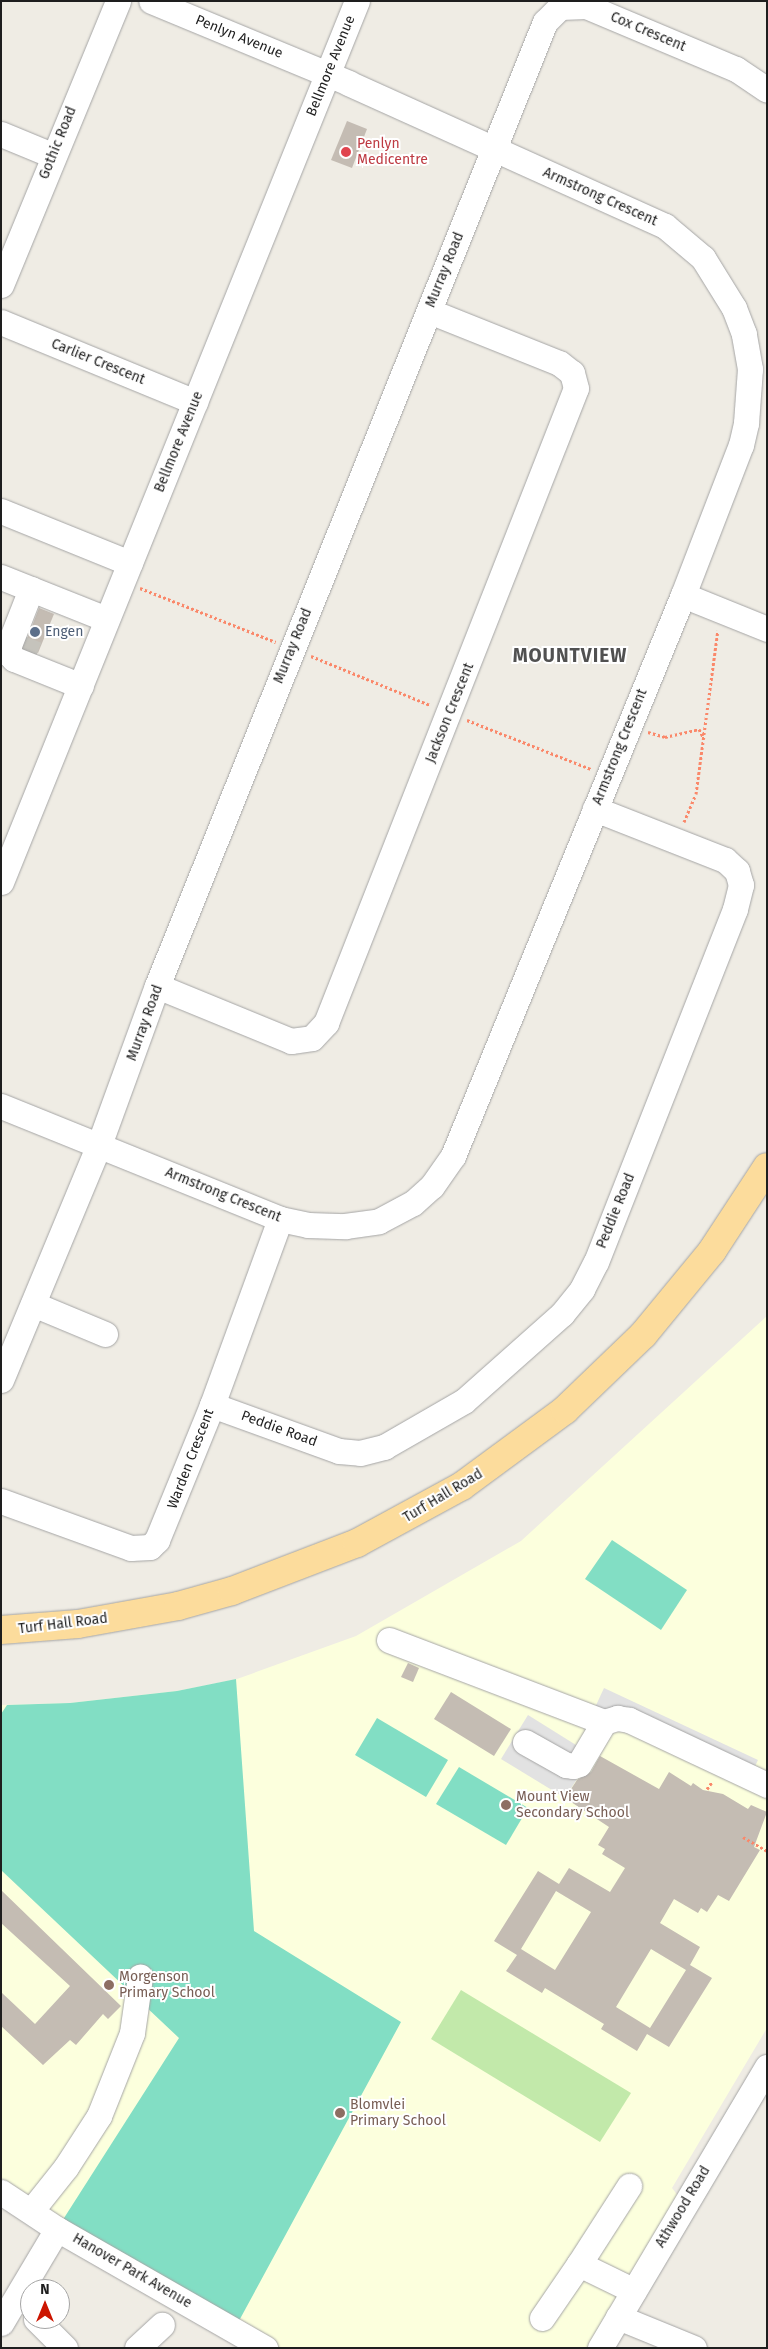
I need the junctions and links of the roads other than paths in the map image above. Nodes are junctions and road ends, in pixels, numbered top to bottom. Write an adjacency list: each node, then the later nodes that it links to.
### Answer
1 (118, 1): 8 (street, Gothic Road)
2 (151, 1): 4 (street, Penlyn Avenue)
3 (357, 1): 4 (street, Bellmore Avenue)
4 (328, 73): 7 (street, Armstrong Crescent); 12 (street, Bellmore Avenue)
5 (767, 90): 7 (street, Cox Crescent)
6 (1, 134): 8 (street)
7 (493, 150): 10 (street, Murray Road); 17 (street, Armstrong Crescent)
8 (52, 154): 9 (street, Gothic Road)
9 (1, 285)
10 (429, 311): 24 (street, Murray Road); 24 (street, Jackson Crescent)
11 (1, 322): 12 (street, Carlier Crescent)
12 (195, 402): 14 (street, Bellmore Avenue)
13 (1, 511): 14 (street)
14 (132, 574): 18 (street, Bellmore Avenue)
15 (1, 577): 16 (street)
16 (35, 591): 18 (street); 20 (street); 20 (street)
17 (683, 595): 19 (street); 21 (street, Armstrong Crescent)
18 (106, 620): 20 (street, Bellmore Avenue)
19 (767, 629)
20 (83, 679): 22 (street, Bellmore Avenue)
21 (595, 808): 28 (street, Armstrong Crescent); 32 (street, Peddie Road)
22 (11, 830): 23 (street, Bellmore Avenue)
23 (1, 882)
24 (158, 986): 26 (street, Murray Road)
25 (1, 1106): 26 (street, Armstrong Crescent)
26 (100, 1145): 28 (street, Armstrong Crescent); 29 (street)
27 (767, 1167): 34 (main road, Turf Hall Road)
28 (280, 1219): 32 (street, Warden Crescent)
29 (33, 1304): 30 (street); 31 (street)
30 (105, 1334)
31 (1, 1380)
32 (212, 1405): 33 (street, Warden Crescent)
33 (1, 1501)
34 (1, 1630)
35 (389, 1640): 36 (street)
36 (604, 1722): 37 (street); 38 (street)
37 (525, 1742)
38 (767, 1785)
39 (140, 1978): 43 (street)
40 (767, 2067): 46 (street, Athwood Road)
41 (629, 2186): 45 (street)
42 (1, 2192): 43 (street, Hanover Park Avenue)
43 (31, 2211): 44 (street, Hanover Park Avenue)
44 (57, 2229): 47 (street); 55 (street, Hanover Park Avenue)
45 (578, 2264): 46 (street); 49 (street)
46 (634, 2291): 48 (street, Athwood Road)
47 (15, 2302): 50 (street)
48 (618, 2317): 56 (street, Athwood Road); 57 (street)
49 (542, 2318)
50 (1, 2323)
51 (162, 2325): 54 (street)
52 (46, 2329): 53 (street)
53 (65, 2348)
54 (137, 2348)
55 (265, 2348)
56 (600, 2348)
57 (694, 2348)

